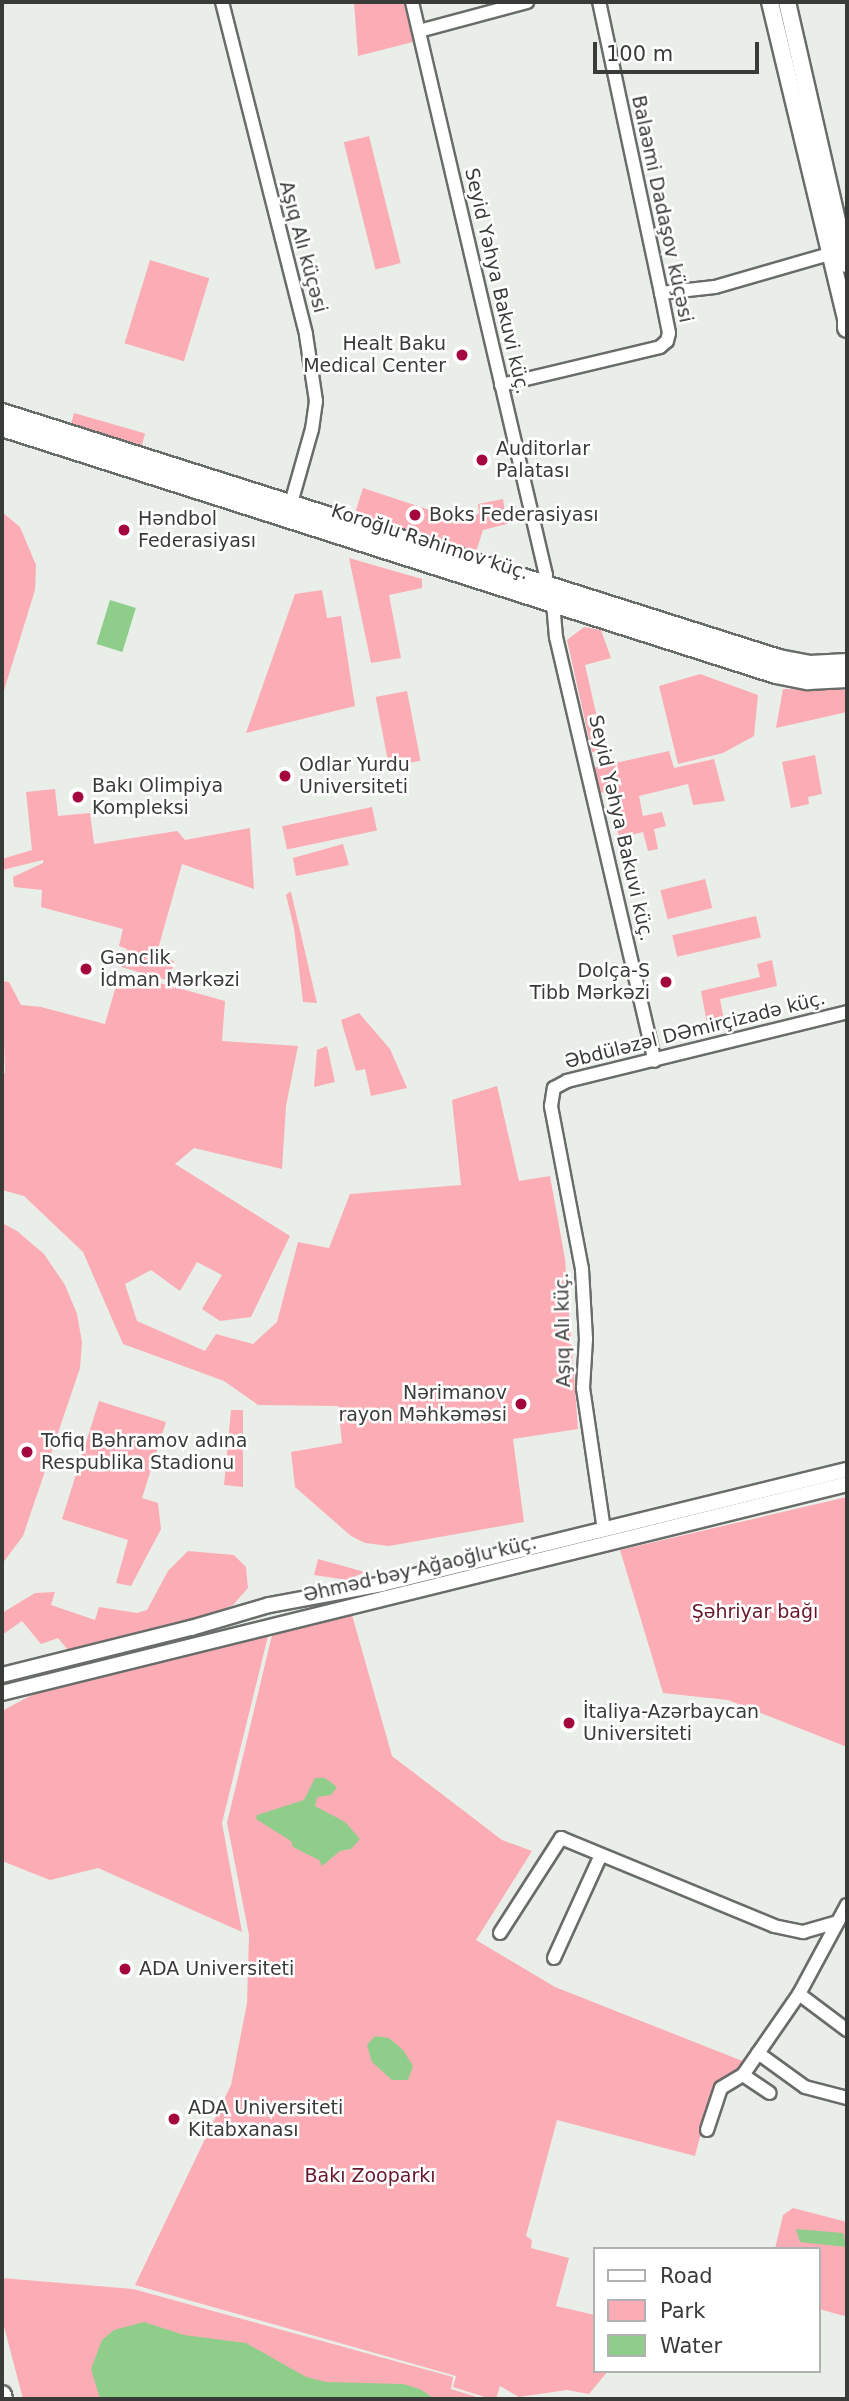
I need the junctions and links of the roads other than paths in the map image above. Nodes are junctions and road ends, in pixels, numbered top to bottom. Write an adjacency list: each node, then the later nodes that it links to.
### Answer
1 (222, 2): 15 (street, Aşıq Alı küçəsi)
2 (412, 2): 7 (street, Seyid Yəhya Bakuvi küç.)
3 (527, 2): 7 (street)
4 (599, 2): 10 (street, Balaəmi Dadaşov küçəsi)
5 (770, 2): 8 (main road)
6 (787, 2): 9 (main road)
7 (419, 31): 12 (street, Seyid Yəhya Bakuvi küç.)
8 (829, 254): 10 (street); 11 (main road)
9 (847, 264)
10 (661, 293): 12 (street, Balaəmi Dadaşov küçəsi)
11 (847, 324)
12 (501, 385): 16 (street, Seyid Yəhya Bakuvi küç.)
13 (2, 413): 15 (main road, Koroğlu Rəhimov küç.)
14 (2, 427): 17 (main road, Koroğlu Rəhimov küç.)
15 (291, 503): 16 (main road, Koroğlu Rəhimov küç.)
16 (545, 577): 18 (main road, Koroğlu Rəhimov küç.)
17 (553, 603): 19 (main road, Koroğlu Rəhimov küç.); 21 (street, Seyid Yəhya Bakuvi küç.)
18 (847, 663)
19 (847, 678)
20 (847, 1012): 21 (street, Əbdüləzəl DƏmirçizadə küç.)
21 (655, 1061): 22 (street, Əbdüləzəl DƏmirçizadə küç.)
22 (554, 1088): 25 (street, Aşıq Alı küç.)
23 (847, 1470): 25 (street, Əhməd bəy Ağaoğlu küç.)
24 (847, 1484): 27 (street, Əhməd bəy Ağaoğlu küç.)
25 (604, 1530): 26 (street, Əhməd bəy Ağaoğlu küç.)
26 (287, 1601): 27 (street); 28 (street, Əhməd bəy Ağaoğlu küç.)
27 (291, 1620): 29 (street, Əhməd bəy Ağaoğlu küç.)
28 (2, 1675)
29 (2, 1693)
30 (601, 1855): 32 (street); 33 (street); 34 (street)
31 (846, 1908): 32 (street)
32 (838, 1922): 35 (street)
33 (500, 1933)
34 (554, 1958)
35 (799, 1994): 36 (street); 37 (street)
36 (847, 2030)
37 (758, 2053): 38 (street); 40 (street)
38 (743, 2074): 39 (street); 41 (street)
39 (770, 2093)
40 (847, 2098)
41 (708, 2130)

